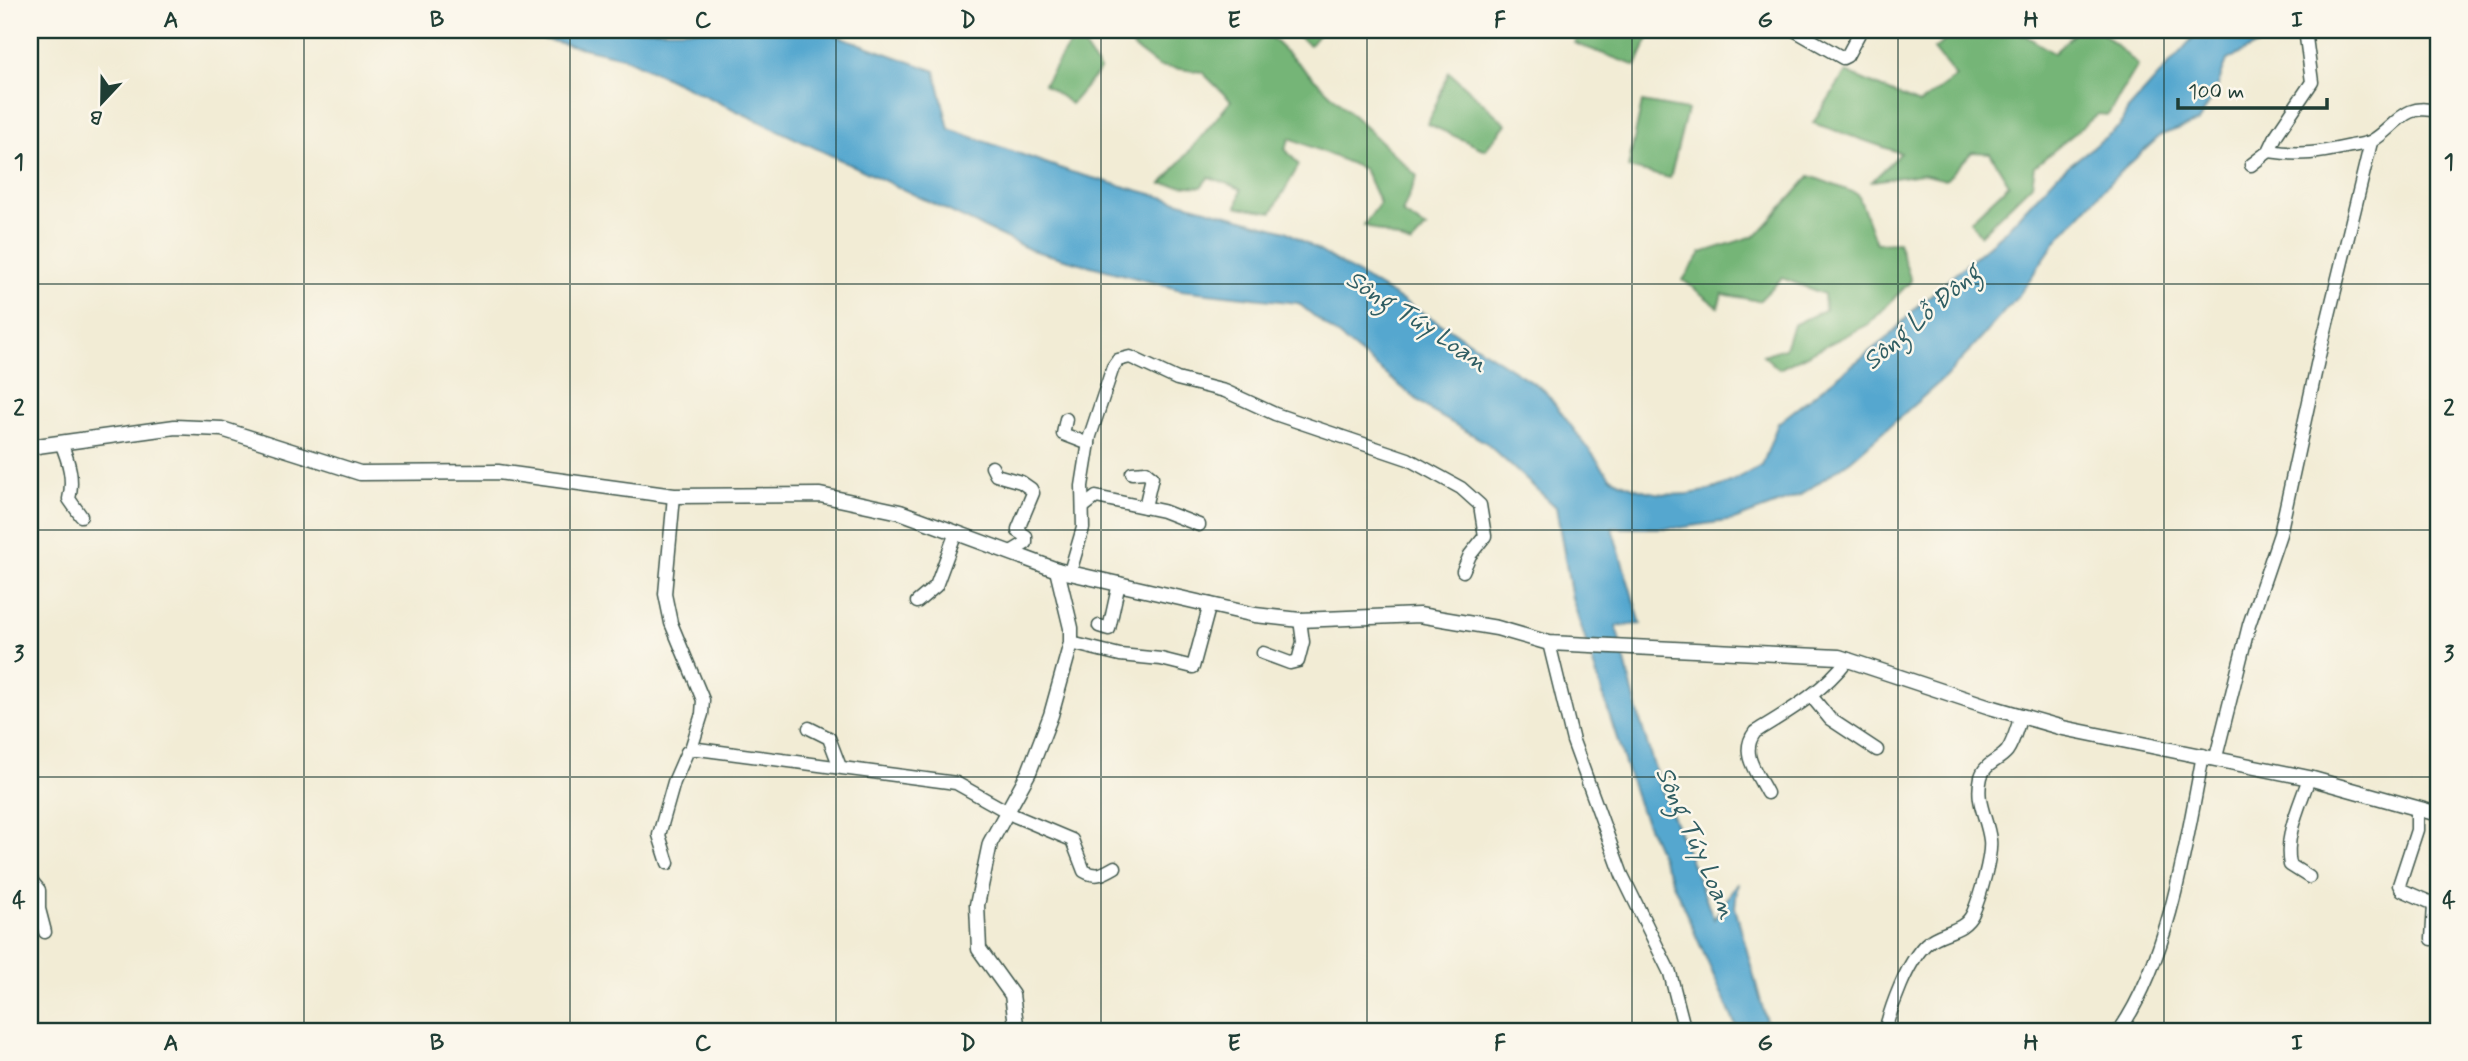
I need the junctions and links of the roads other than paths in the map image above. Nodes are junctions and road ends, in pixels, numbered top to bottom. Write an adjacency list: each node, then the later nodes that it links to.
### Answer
1 (1794, 30): 2 (street)
2 (1861, 30)
3 (2305, 30): 6 (street)
4 (2438, 112): 5 (street)
5 (2371, 142): 6 (street); 37 (street)
6 (2269, 151): 7 (street)
7 (2251, 165)
8 (1066, 419): 10 (street)
9 (61, 443): 11 (street); 14 (street); 17 (street)
10 (1089, 444): 15 (street); 21 (street)
11 (30, 447)
12 (992, 467): 20 (street)
13 (1132, 473): 16 (street)
14 (674, 496): 19 (street); 35 (street)
15 (1083, 507): 16 (street); 22 (street)
16 (1145, 507): 18 (street)
17 (81, 516)
18 (1199, 525)
19 (956, 532): 20 (street); 24 (street)
20 (1012, 552): 22 (street)
21 (1464, 570)
22 (1064, 571): 23 (street); 28 (street)
23 (1119, 583): 25 (street); 27 (street)
24 (917, 602)
25 (1210, 604): 26 (street); 28 (street)
26 (1300, 620): 29 (street); 30 (street)
27 (1099, 626)
28 (1071, 643): 42 (street)
29 (1549, 643): 31 (street); 51 (street)
30 (1263, 653)
31 (1848, 659): 32 (street); 33 (street)
32 (1812, 697): 36 (street); 40 (street)
33 (2021, 716): 37 (street); 52 (street)
34 (809, 728): 38 (street)
35 (691, 749): 38 (street); 44 (street)
36 (1877, 750)
37 (2209, 756): 39 (street); 53 (street)
38 (840, 767): 42 (street)
39 (2309, 778): 41 (street); 46 (street)
40 (1768, 793)
41 (2417, 808): 43 (street); 49 (street)
42 (1007, 810): 45 (street); 50 (street)
43 (2438, 814)
44 (668, 863)
45 (1115, 867)
46 (2309, 877)
47 (30, 879): 48 (street)
48 (45, 932)
49 (2432, 939)
50 (1017, 1031)
51 (1685, 1031)
52 (1885, 1031)
53 (2119, 1031)

